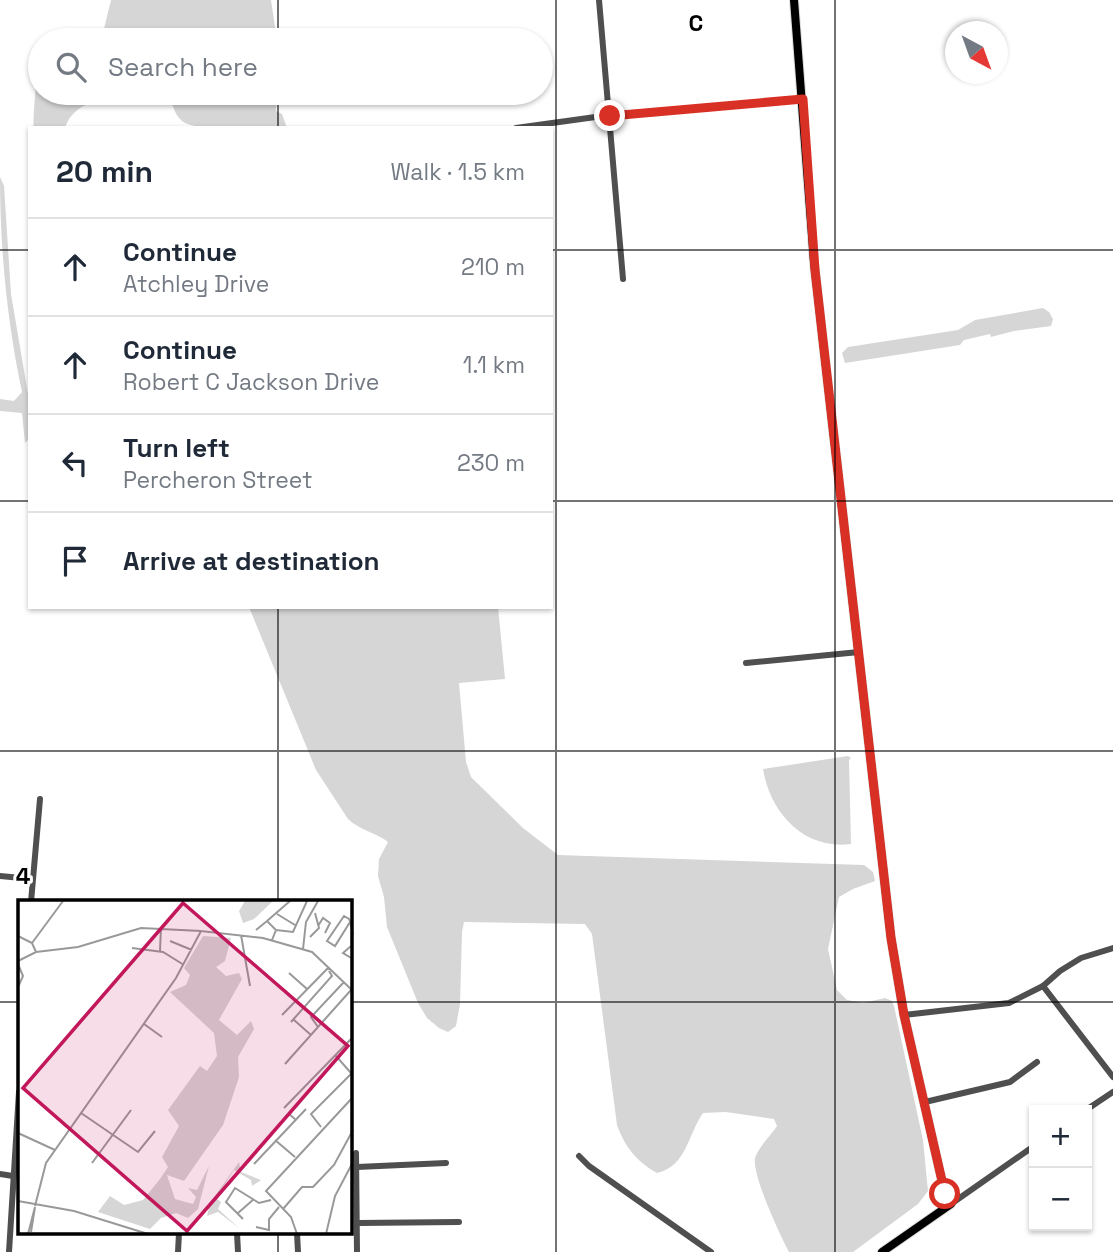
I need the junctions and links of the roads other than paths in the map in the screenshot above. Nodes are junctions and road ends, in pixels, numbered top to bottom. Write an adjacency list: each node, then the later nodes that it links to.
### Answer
1 (599, 0): 4 (street)
2 (794, 0): 3 (main road)
3 (803, 99): 4 (street); 7 (main road)
4 (610, 116): 5 (street); 6 (street)
5 (532, 126)
6 (623, 279)
7 (859, 652): 8 (street); 15 (main road)
8 (746, 663)
9 (40, 799): 11 (street)
10 (0, 876): 11 (street)
11 (32, 879): 12 (street)
12 (32, 900)
13 (1113, 948): 14 (street)
14 (1043, 986): 15 (street); 17 (street)
15 (904, 1015): 19 (main road)
16 (1037, 1062): 19 (street)
17 (1113, 1077)
18 (1113, 1092): 21 (street)
19 (925, 1102): 29 (main road)
20 (18, 1106): 28 (street)
21 (1092, 1106)
22 (1029, 1149): 29 (street)
23 (356, 1153): 26 (street)
24 (579, 1156): 40 (street)
25 (446, 1163): 26 (street)
26 (357, 1167): 31 (street)
27 (0, 1174): 28 (street)
28 (13, 1176): 35 (street)
29 (951, 1204): 41 (main road)
30 (459, 1222): 31 (street)
31 (358, 1223): 39 (street)
32 (179, 1234): 36 (street)
33 (237, 1234): 37 (street)
34 (298, 1234): 38 (street)
35 (9, 1252)
36 (178, 1252)
37 (238, 1252)
38 (298, 1252)
39 (357, 1252)
40 (711, 1252)
41 (882, 1252)

